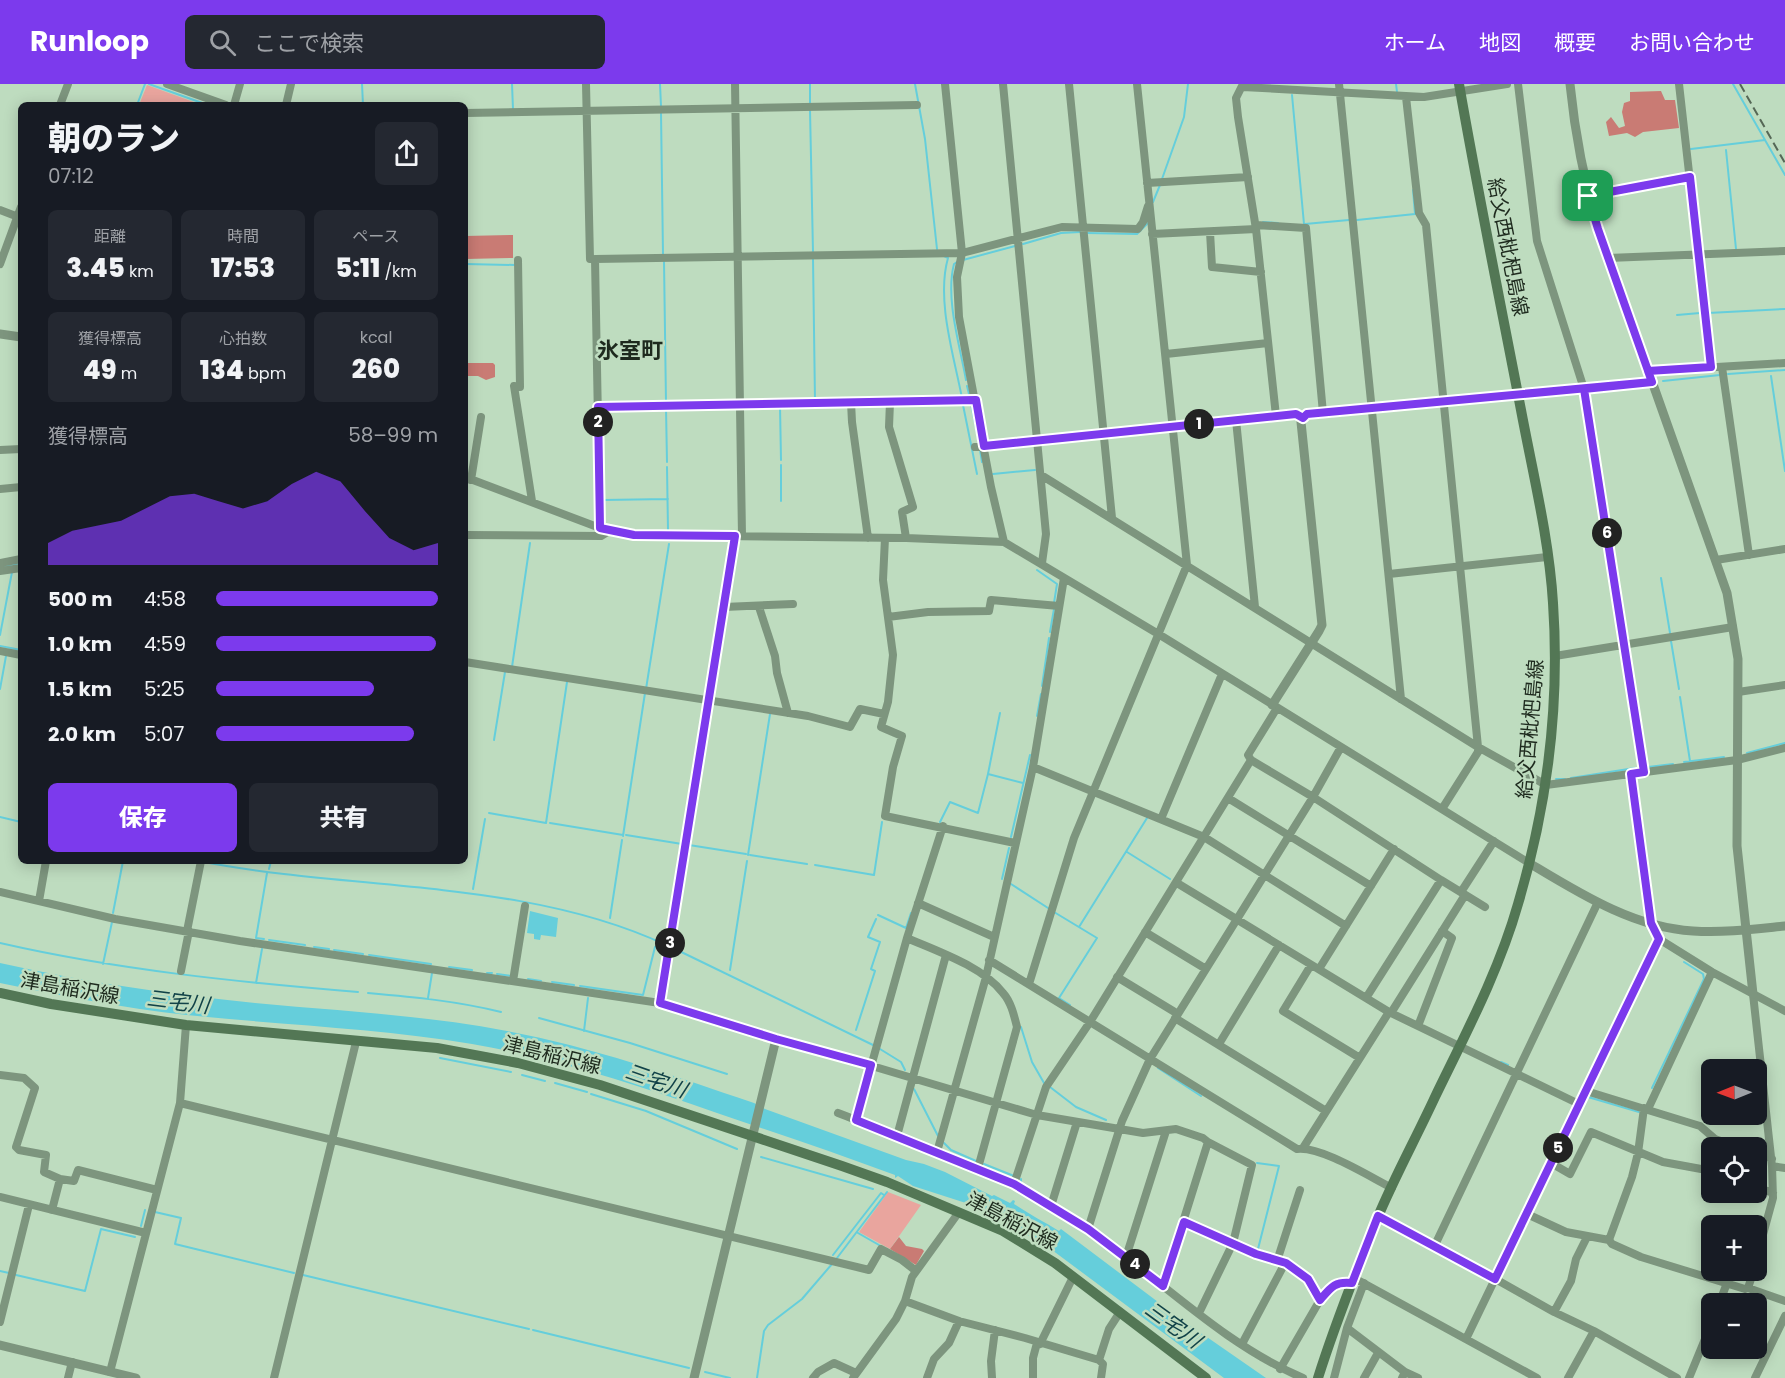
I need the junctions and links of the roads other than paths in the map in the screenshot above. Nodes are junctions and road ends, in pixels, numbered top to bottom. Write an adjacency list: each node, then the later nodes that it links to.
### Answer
1 (68, 84): 21 (street)
2 (167, 84): 17 (street)
3 (240, 84): 23 (street)
4 (291, 84): 24 (street)
5 (586, 84): 27 (street)
6 (735, 84): 26 (street)
7 (945, 84): 43 (street)
8 (1003, 84): 41 (street)
9 (1069, 84): 37 (street)
10 (1137, 84): 31 (street)
11 (1339, 84): 19 (street)
12 (1508, 84): 18 (street)
13 (1518, 84): 60 (street)
14 (1570, 84): 32 (street)
15 (1679, 84): 30 (street)
16 (1243, 86): 19 (street); 29 (street)
17 (185, 87): 22 (street)
18 (1460, 88): 20 (street); 61 (main road, 給父西枇杷島線)
19 (1340, 93): 20 (street); 68 (street)
20 (1406, 97): 65 (street)
21 (61, 102)
22 (211, 102)
23 (235, 102)
24 (287, 102)
25 (917, 105): 26 (street)
26 (736, 108): 27 (street); 45 (street)
27 (587, 111): 28 (street); 47 (street)
28 (468, 113)
29 (1248, 177): 31 (street); 38 (street)
30 (1690, 177): 32 (street); 44 (street)
31 (1147, 183): 33 (street)
32 (1588, 196): 46 (street)
33 (1149, 204): 37 (street); 40 (street)
34 (0, 210): 35 (street)
35 (18, 217)
36 (18, 219): 49 (street)
37 (1083, 226): 41 (street); 75 (street)
38 (1256, 227): 39 (street); 50 (street); 69 (street)
39 (1210, 232): 40 (street); 50 (street)
40 (1152, 234): 54 (street)
41 (1018, 238): 43 (street); 76 (street)
42 (1785, 251): 44 (street)
43 (962, 253): 45 (street); 62 (street)
44 (1698, 254): 46 (street); 56 (street)
45 (738, 256): 66 (street); 67 (street)
46 (1608, 258): 58 (street)
47 (590, 259)
48 (518, 260): 85 (street)
49 (0, 264)
50 (1261, 272): 53 (street)
51 (0, 334): 52 (street)
52 (18, 337)
53 (1268, 343): 54 (street); 70 (street)
54 (1166, 354): 74 (street)
55 (1785, 363): 57 (street)
56 (1711, 367): 57 (street); 58 (street)
57 (1722, 367): 96 (street)
58 (1648, 371): 59 (street)
59 (1652, 382): 60 (street); 99 (street)
60 (1584, 389): 61 (street); 117 (street)
61 (1518, 395): 65 (street); 97 (main road, 給父西枇杷島線)
62 (976, 400): 64 (street); 77 (street)
63 (851, 402): 64 (street); 66 (street); 91 (street)
64 (890, 402): 93 (street)
65 (1444, 402): 68 (street); 103 (street)
66 (740, 404): 67 (street); 90 (street)
67 (598, 407): 87 (street)
68 (1373, 408): 69 (street); 106 (street)
69 (1323, 413): 72 (street)
70 (1276, 416): 72 (street); 73 (street)
71 (481, 417): 82 (street)
72 (1303, 418): 116 (street)
73 (1236, 420): 74 (street); 112 (street)
74 (1174, 426): 75 (street); 102 (street)
75 (1105, 434): 76 (street); 86 (street)
76 (1039, 441): 77 (street); 81 (street)
77 (984, 446): 78 (street); 94 (street)
78 (975, 447)
79 (18, 449): 80 (street)
80 (0, 450)
81 (1041, 475): 86 (street); 101 (street)
82 (468, 478): 85 (street)
83 (18, 487): 84 (street)
84 (0, 489)
85 (532, 501): 87 (street)
86 (1112, 518): 102 (street)
87 (600, 528): 88 (street)
88 (609, 531): 89 (street); 90 (street)
89 (468, 535)
90 (739, 536): 91 (street); 110 (street)
91 (868, 538): 92 (street)
92 (885, 538): 93 (street); 113 (street)
93 (906, 538): 94 (street)
94 (1004, 542): 101 (street)
95 (1785, 549): 96 (street)
96 (1749, 555): 99 (street)
97 (1547, 557): 103 (street); 120 (main road, 給父西枇杷島線)
98 (18, 560): 100 (street)
99 (1716, 560): 114 (street)
100 (0, 563)
101 (1042, 563): 107 (street)
102 (1187, 565): 112 (street); 115 (street)
103 (1461, 566): 106 (street); 131 (street)
104 (18, 568): 105 (street)
105 (0, 571)
106 (1389, 574): 125 (street)
107 (1064, 578): 109 (street); 115 (street)
108 (793, 604): 111 (street)
109 (1059, 606): 113 (street); 135 (street)
110 (724, 607): 111 (street); 126 (street)
111 (759, 607): 128 (street)
112 (1255, 607): 116 (street)
113 (888, 617): 129 (street)
114 (1733, 627): 117 (street); 124 (street)
115 (1160, 635): 122 (street); 139 (street)
116 (1312, 643): 125 (street); 127 (street)
117 (1624, 646): 120 (street); 136 (street)
118 (0, 651): 119 (street)
119 (18, 654)
120 (1555, 656): 138 (main road, 給父西枇杷島線)
121 (468, 662): 126 (street)
122 (1222, 674): 127 (street); 143 (street)
123 (1785, 685): 124 (street)
124 (1738, 692): 134 (street)
125 (1401, 699): 131 (street)
126 (709, 701): 128 (street); 190 (street)
127 (1275, 706): 130 (street); 133 (street)
128 (788, 713): 129 (street)
129 (884, 714): 144 (street)
130 (1341, 747): 140 (street); 142 (street)
131 (1478, 747): 138 (street); 142 (street)
132 (1785, 748): 134 (street)
133 (1251, 760): 140 (street); 141 (street)
134 (1737, 760): 136 (street); 168 (street)
135 (1033, 767): 139 (street); 148 (street)
136 (1644, 772): 137 (street)
137 (1631, 774): 138 (street); 165 (street)
138 (1546, 785): 150 (main road, 給父西枇杷島線)
139 (1094, 792): 143 (street); 186 (street)
140 (1313, 797): 146 (street); 149 (street)
141 (1228, 798): 145 (street); 146 (street)
142 (1442, 809): 147 (street)
143 (1161, 819): 145 (street)
144 (943, 826): 148 (street); 161 (street)
145 (1204, 837): 153 (street); 155 (street)
146 (1289, 837): 153 (street); 156 (street)
147 (1494, 841): 150 (street); 158 (street)
148 (1015, 843): 172 (street)
149 (1394, 849): 154 (street); 156 (street)
150 (1529, 863): 160 (street); 200 (main road, 給父西枇杷島線)
151 (45, 864): 159 (street)
152 (200, 864): 169 (street)
153 (1264, 876): 164 (street); 166 (street)
154 (1441, 880): 158 (street); 189 (street)
155 (1177, 883): 164 (street); 171 (street)
156 (1371, 886): 166 (street)
157 (0, 892): 159 (street)
158 (1463, 893): 163 (street); 170 (street)
159 (39, 901): 169 (street)
160 (1598, 902): 165 (street); 204 (street)
161 (918, 903): 172 (street); 173 (street)
162 (525, 906): 185 (street)
163 (1485, 907)
164 (1237, 920): 175 (street); 179 (street)
165 (1651, 923): 168 (street); 174 (street)
166 (1346, 926): 180 (street)
167 (1785, 926): 168 (street)
168 (1746, 930): 188 (street)
169 (188, 931): 181 (street); 185 (street)
170 (1442, 931): 192 (street); 196 (street)
171 (1145, 932): 179 (street); 184 (street)
172 (994, 937): 177 (street)
173 (907, 938): 176 (street); 203 (street)
174 (1659, 939): 182 (street); 208 (street)
175 (1279, 945): 178 (street); 199 (street)
176 (946, 955): 183 (street); 206 (street)
177 (989, 960): 183 (street); 186 (street)
178 (1311, 965): 180 (street); 201 (street)
179 (1206, 969): 193 (street)
180 (1319, 969): 189 (street)
181 (181, 971)
182 (1712, 972): 188 (street); 212 (street)
183 (986, 977): 207 (street); 210 (street)
184 (1117, 977): 193 (street); 194 (street)
185 (513, 981): 190 (street)
186 (1029, 984): 194 (street)
187 (0, 993): 195 (main road, 津島稲沢線)
188 (1753, 994): 191 (street); 229 (street)
189 (1366, 998): 192 (street)
190 (660, 1003): 197 (street)
191 (1785, 1011)
192 (1390, 1012): 196 (street); 201 (street)
193 (1177, 1016): 199 (street); 202 (street)
194 (1089, 1022): 202 (street); 215 (street)
195 (186, 1025): 198 (main road, 津島稲沢線); 209 (street)
196 (1418, 1026): 200 (street)
197 (776, 1039): 203 (street); 220 (street)
198 (356, 1042): 220 (main road, 津島稲沢線); 223 (street)
199 (1219, 1044): 213 (street)
200 (1459, 1047): 204 (street); 236 (main road, 給父西枇杷島線)
201 (1360, 1058): 213 (street)
202 (1150, 1059): 218 (street); 225 (street)
203 (871, 1065): 206 (street); 216 (street)
204 (1516, 1074): 211 (street); 256 (street)
205 (0, 1075): 234 (street)
206 (914, 1078): 207 (street); 221 (street)
207 (955, 1090): 210 (street); 226 (street)
208 (1586, 1091): 211 (street); 212 (street)
209 (180, 1103): 223 (street); 237 (street)
210 (997, 1103): 215 (street); 231 (street)
211 (1579, 1104): 230 (street)
212 (1646, 1109): 222 (street); 227 (street)
213 (1326, 1111): 225 (street)
214 (838, 1113): 216 (street)
215 (1037, 1115): 217 (street); 235 (street)
216 (856, 1120): 221 (street)
217 (1077, 1122): 218 (street); 243 (street)
218 (1120, 1128): 219 (street); 250 (street)
219 (1166, 1131): 224 (street); 257 (street)
220 (753, 1134): 245 (main road, 津島稲沢線); 252 (street)
221 (897, 1136): 226 (street)
222 (1714, 1137)
223 (332, 1140): 252 (street); 294 (street)
224 (1209, 1142): 248 (street); 255 (street)
225 (1303, 1149): 236 (street)
226 (937, 1152): 231 (street)
227 (1638, 1153): 230 (street); 233 (street); 254 (street)
228 (1767, 1159): 229 (street)
229 (1772, 1162): 232 (street); 240 (street)
230 (1551, 1163): 246 (street)
231 (978, 1168): 235 (street)
232 (1785, 1168)
233 (1701, 1169)
234 (60, 1179): 237 (street); 244 (street)
235 (1014, 1184): 243 (street)
236 (1392, 1188): 247 (main road, 給父西枇杷島線)
237 (157, 1190): 251 (street)
238 (1300, 1190): 258 (street)
239 (1767, 1190): 240 (street)
240 (1773, 1192): 249 (street)
241 (0, 1197): 242 (street)
242 (28, 1204): 244 (street); 276 (street)
243 (1051, 1206): 250 (street)
244 (52, 1210): 251 (street)
245 (959, 1212): 259 (street); 260 (main road, 津島稲沢線)
246 (1527, 1214): 253 (street); 261 (street)
247 (1378, 1216): 256 (street); 262 (main road, 給父西枇杷島線)
248 (1184, 1222): 255 (street); 265 (street)
249 (1767, 1225)
250 (1088, 1229): 257 (street)
251 (146, 1233): 289 (street)
252 (728, 1236): 259 (street); 295 (street)
253 (1587, 1237): 254 (street); 272 (street)
254 (1609, 1240): 264 (street)
255 (1233, 1243): 258 (street); 273 (street)
256 (1435, 1245): 261 (street)
257 (1126, 1257): 265 (street)
258 (1281, 1262): 268 (street); 283 (street)
259 (916, 1271): 269 (street)
260 (1073, 1277): 271 (main road, 津島稲沢線); 281 (street)
261 (1495, 1279): 272 (street); 280 (street)
262 (1357, 1281): 268 (street); 277 (street); 280 (street); 303 (main road, 給父西枇杷島線)
263 (1750, 1281): 266 (street)
264 (1727, 1283): 266 (street); 267 (street)
265 (1163, 1286): 273 (street)
266 (1748, 1288): 270 (street)
267 (1723, 1293)
268 (1320, 1300): 288 (street)
269 (905, 1301): 275 (street); 290 (street)
270 (1785, 1301)
271 (1120, 1312): 286 (street); 301 (main road, 津島稲沢線)
272 (1554, 1312): 279 (street)
273 (1199, 1313): 283 (street)
274 (1785, 1316): 311 (street)
275 (959, 1321): 278 (street); 297 (street)
276 (0, 1322)
277 (1347, 1328): 285 (street); 304 (street)
278 (995, 1330): 281 (street); 298 (street)
279 (1594, 1331): 308 (street); 309 (street)
280 (1466, 1339): 307 (street)
281 (1039, 1343): 286 (street); 299 (street)
282 (0, 1344): 287 (street)
283 (1242, 1344): 288 (street)
284 (1701, 1349): 310 (street)
285 (1378, 1353): 291 (street); 305 (street)
286 (1099, 1360): 300 (street)
287 (72, 1362): 289 (street); 292 (street)
288 (1280, 1369): 302 (street)
289 (110, 1372): 293 (street)
290 (854, 1375): 296 (street)
291 (1403, 1375): 306 (street)
292 (68, 1378)
293 (136, 1378)
294 (274, 1378)
295 (694, 1378)
296 (813, 1378)
297 (927, 1378)
298 (992, 1378)
299 (1033, 1378)
300 (1101, 1378)
301 (1206, 1378)
302 (1303, 1378)
303 (1318, 1378)
304 (1334, 1378)
305 (1364, 1378)
306 (1418, 1378)
307 (1537, 1378)
308 (1568, 1378)
309 (1677, 1378)
310 (1689, 1378)
311 (1755, 1378)

